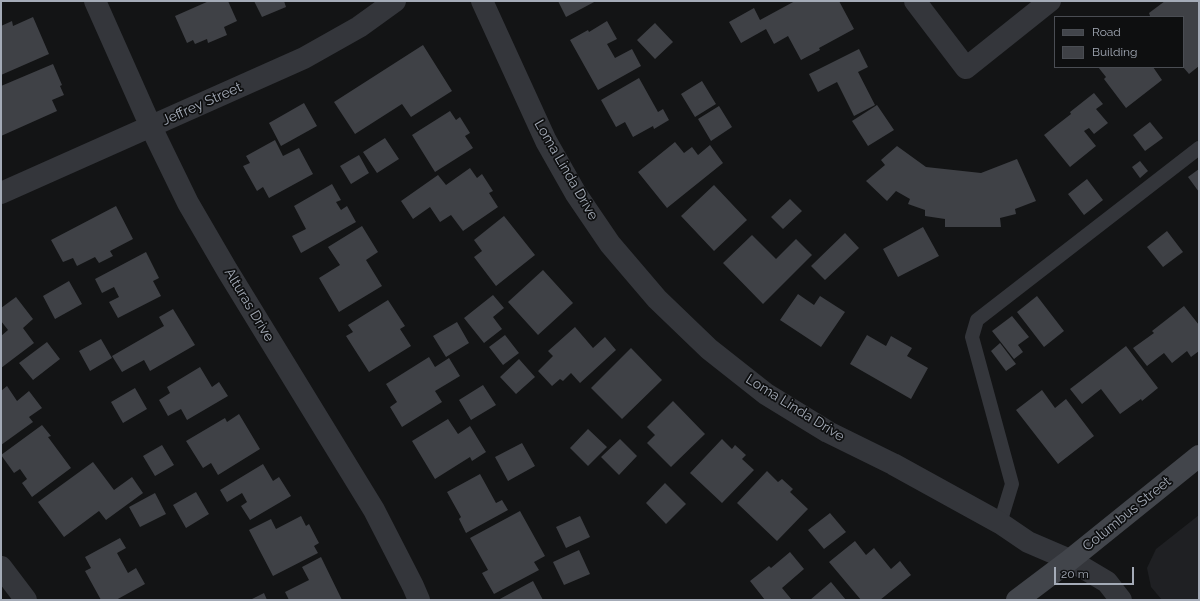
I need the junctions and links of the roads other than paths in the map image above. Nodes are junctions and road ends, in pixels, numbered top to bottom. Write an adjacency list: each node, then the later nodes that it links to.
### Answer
1 (95, 1): 6 (street, Alturas Drive)
2 (395, 1): 6 (street, Jeffrey Street)
3 (482, 1): 10 (street, Loma Linda Drive)
4 (915, 1): 5 (street)
5 (1050, 1)
6 (151, 127): 8 (street, Jeffrey Street); 14 (street, Alturas Drive)
7 (1199, 148): 10 (lane)
8 (1, 193)
9 (1199, 456): 11 (main road, Columbus Street)
10 (1000, 523): 11 (street, Loma Linda Drive)
11 (1070, 560): 15 (main road, Columbus Street); 16 (street, Loma Linda Drive)
12 (1, 567): 13 (street)
13 (26, 600)
14 (419, 600)
15 (1017, 600)
16 (1121, 600)

